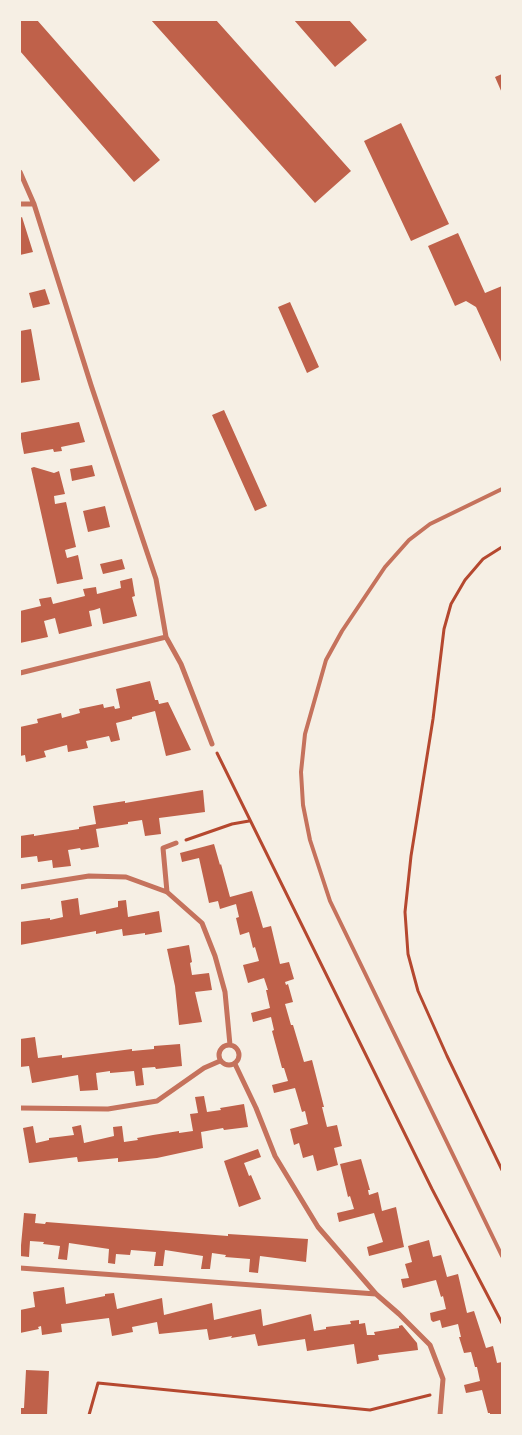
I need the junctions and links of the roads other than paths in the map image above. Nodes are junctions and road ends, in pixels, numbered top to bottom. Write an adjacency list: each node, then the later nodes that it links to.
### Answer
1 (20, 172): 3 (street)
2 (20, 204): 3 (street)
3 (34, 204): 5 (street)
4 (502, 489): 15 (lane)
5 (166, 638): 6 (street); 7 (street)
6 (20, 673)
7 (212, 744)
8 (176, 844): 10 (street)
9 (20, 887): 10 (street)
10 (167, 892): 11 (street)
11 (230, 1044): 12 (street); 13 (street)
12 (220, 1061): 13 (street); 14 (street)
13 (235, 1064): 17 (street)
14 (20, 1108)
15 (502, 1256)
16 (20, 1268): 17 (street)
17 (376, 1294): 18 (street)
18 (440, 1415)

